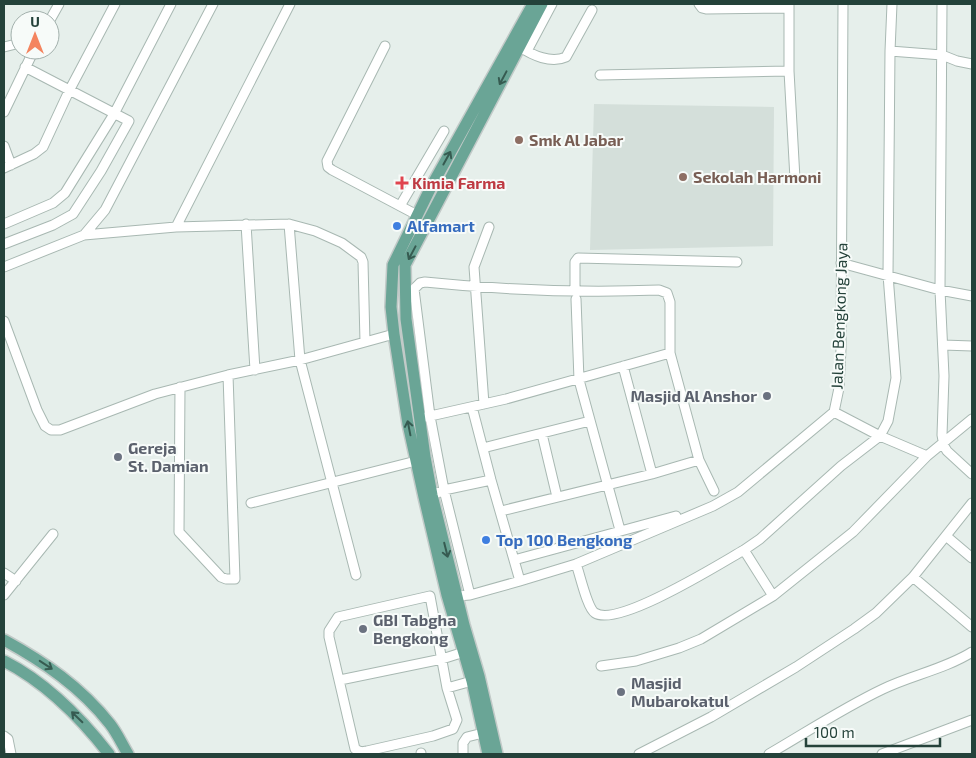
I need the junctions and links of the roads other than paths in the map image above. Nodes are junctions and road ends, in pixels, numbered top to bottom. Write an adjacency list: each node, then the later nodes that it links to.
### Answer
1 (115, 4): 23 (street)
2 (171, 4): 25 (street)
3 (213, 4): 39 (street)
4 (290, 4): 37 (street)
5 (534, 4): 31 (main road, one-way to 5)
6 (542, 4): 15 (main road)
7 (552, 4): 15 (street)
8 (699, 4): 12 (street)
9 (843, 4): 42 (street, Jalan Bengkong Jaya)
10 (892, 4): 16 (street)
11 (942, 4): 17 (street)
12 (789, 6): 21 (street)
13 (592, 10): 15 (street)
14 (385, 46): 32 (street)
15 (523, 49): 50 (main road, one-way to 50)
16 (890, 51): 17 (street); 44 (street)
17 (942, 54): 19 (street); 46 (street)
18 (29, 60): 20 (street)
19 (972, 64)
20 (25, 67): 23 (street); 24 (street)
21 (789, 71): 22 (street); 30 (street)
22 (600, 75)
23 (69, 91): 25 (street); 28 (street)
24 (4, 112)
25 (114, 114): 34 (street); 40 (street)
26 (444, 131): 29 (street)
27 (4, 146): 28 (street)
28 (7, 166)
29 (417, 178): 31 (street); 32 (street)
30 (795, 179)
31 (431, 187): 33 (main road)
32 (400, 206): 33 (street)
33 (417, 215): 52 (main road)
34 (4, 224)
35 (246, 224): 36 (street); 37 (street); 59 (street)
36 (289, 224): 53 (street); 57 (street)
37 (176, 227): 39 (street)
38 (489, 227): 45 (street)
39 (84, 235): 43 (street)
40 (4, 244)
41 (737, 262): 47 (street)
42 (842, 263): 44 (street); 65 (street, Jalan Bengkong Jaya)
43 (4, 267)
44 (888, 275): 46 (street); 70 (street)
45 (476, 287): 47 (street); 49 (street); 63 (street)
46 (940, 290): 48 (street); 54 (street)
47 (575, 295): 56 (street); 61 (street)
48 (972, 296)
49 (418, 317): 50 (street); 66 (street)
50 (406, 319): 66 (main road)
51 (4, 320): 62 (street)
52 (394, 334): 53 (street); 75 (main road, one-way to 52)
53 (365, 342): 57 (street)
54 (943, 345): 55 (street); 71 (street)
55 (972, 346)
56 (670, 353): 58 (street); 74 (street)
57 (300, 360): 59 (street); 79 (street)
58 (623, 366): 61 (street); 76 (street)
59 (255, 370): 60 (street)
60 (228, 375): 62 (street); 62 (street)
61 (579, 380): 63 (street); 68 (street)
62 (180, 387)
63 (484, 404): 64 (street)
64 (472, 407): 66 (street); 72 (street)
65 (834, 412): 70 (street); 88 (street, Jalan Bengkong Jaya)
66 (424, 418): 81 (street); 83 (main road)
67 (972, 419): 71 (street)
68 (590, 421): 69 (street); 80 (street)
69 (542, 434): 72 (street); 84 (street)
70 (880, 436): 73 (street); 92 (street)
71 (943, 442): 73 (street); 77 (street)
72 (482, 448): 78 (street)
73 (927, 456): 104 (street)
74 (699, 460): 76 (street); 82 (street)
75 (416, 461): 79 (street); 107 (main road)
76 (652, 474): 80 (street)
77 (972, 474)
78 (491, 480): 81 (street); 87 (street)
79 (332, 483): 85 (street); 97 (street)
80 (608, 484): 84 (street); 89 (street)
81 (444, 490): 83 (street); 102 (street)
82 (714, 491)
83 (432, 494): 103 (main road, one-way to 103)
84 (557, 497): 87 (street)
85 (250, 503)
86 (972, 503): 91 (street)
87 (501, 511): 94 (street)
88 (698, 512): 89 (street); 95 (street, Jalan Bengkong Jaya)
89 (620, 530): 94 (street)
90 (53, 534): 99 (street)
91 (946, 536): 93 (street); 98 (street)
92 (744, 550): 95 (street); 104 (street)
93 (972, 558)
94 (514, 560): 100 (street)
95 (576, 564): 100 (street, Jalan Bengkong Jaya)
96 (4, 573): 99 (street)
97 (356, 575)
98 (913, 577): 105 (street); 124 (street)
99 (16, 580): 101 (street)
100 (520, 581): 102 (street, Jalan Bengkong Jaya)
101 (4, 595)
102 (470, 595): 103 (street, Jalan Bengkong Jaya)
103 (458, 596): 117 (main road)
104 (773, 596): 111 (street)
105 (972, 627)
106 (4, 640): 120 (main road, one-way to 120)
107 (464, 652): 109 (street); 113 (main road)
108 (972, 652): 125 (street)
109 (442, 659): 112 (street); 112 (street); 114 (street)
110 (4, 661): 119 (main road, one-way to 110)
111 (601, 666)
112 (340, 680): 114 (street)
113 (472, 681): 114 (street); 117 (main road)
114 (448, 688)
115 (972, 720): 126 (street)
116 (4, 736): 118 (street)
117 (487, 736): 121 (street); 122 (main road); 123 (main road)
118 (11, 754)
119 (109, 754)
120 (128, 754)
121 (463, 754)
122 (488, 754)
123 (497, 754)
124 (639, 754)
125 (769, 754)
126 (882, 754)

